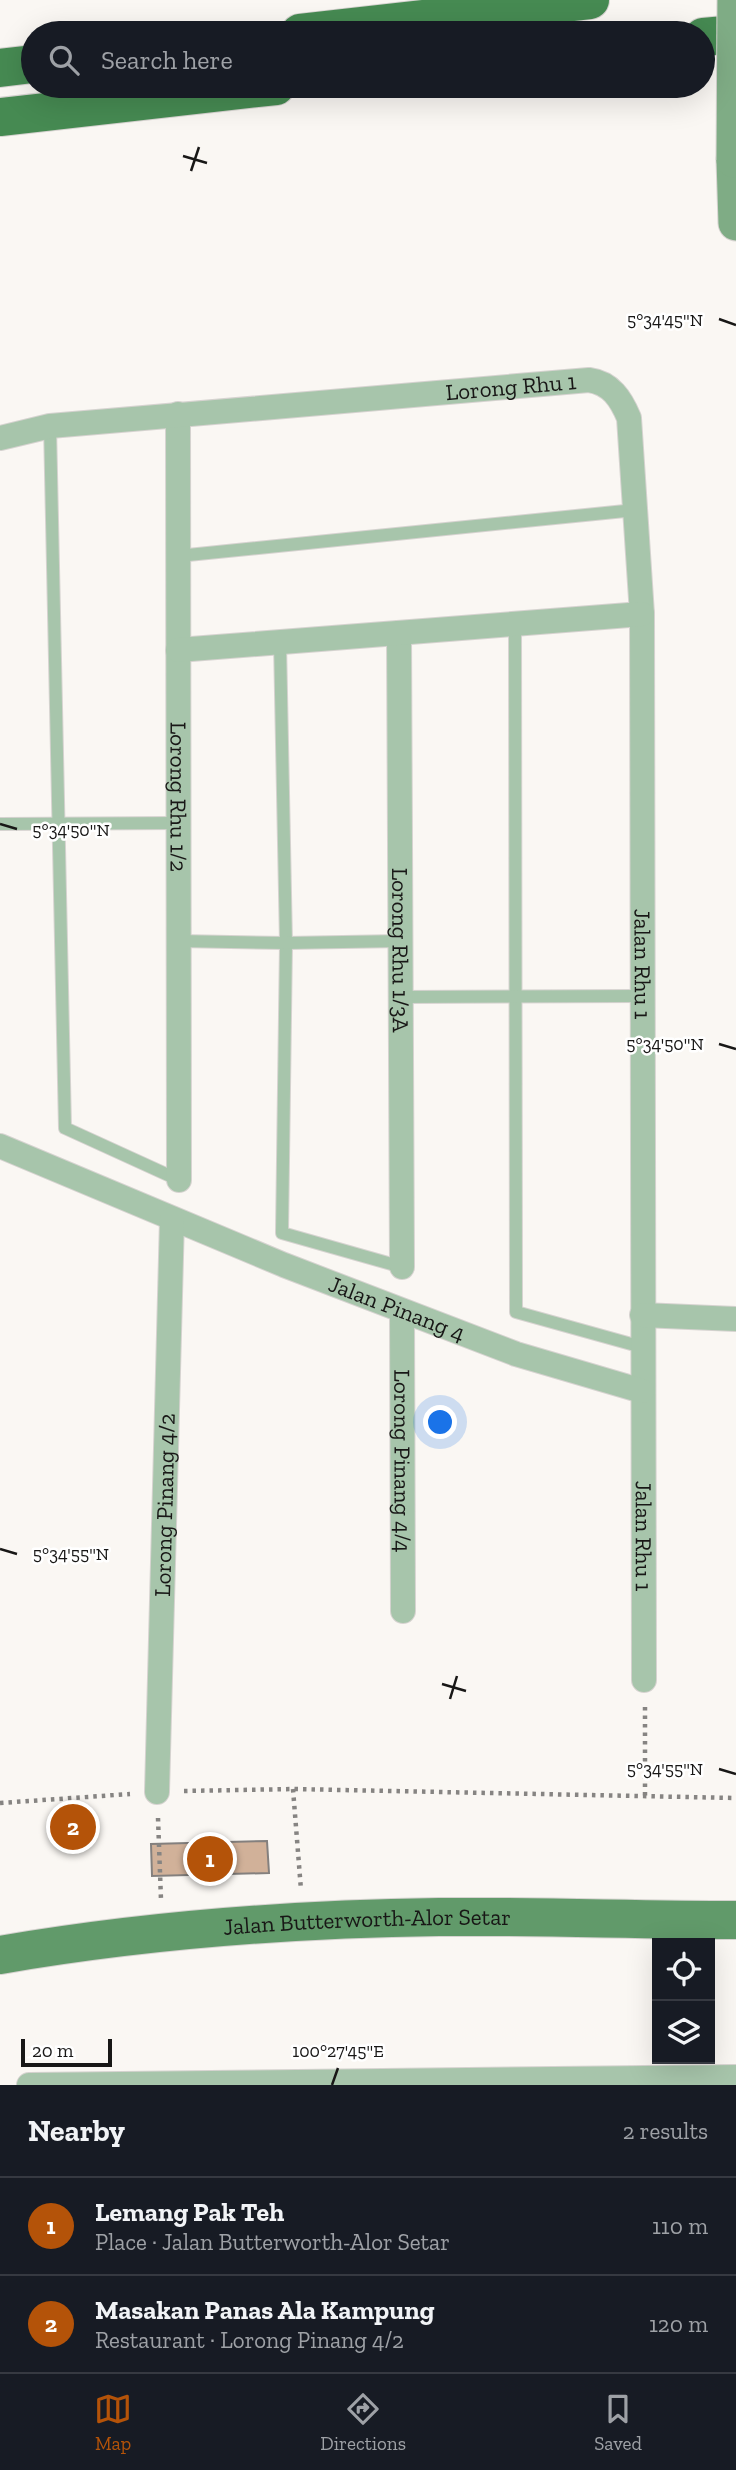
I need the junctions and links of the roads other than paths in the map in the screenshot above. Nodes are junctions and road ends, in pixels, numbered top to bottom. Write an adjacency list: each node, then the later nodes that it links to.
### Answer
1 (590, 0): 3 (highway)
2 (734, 0): 10 (street, bridge)
3 (405, 21)
4 (736, 34): 5 (highway)
5 (715, 36)
6 (21, 65): 7 (highway)
7 (0, 68)
8 (169, 98): 9 (highway)
9 (0, 117)
10 (734, 160): 11 (street)
11 (736, 223)
12 (178, 414): 13 (street, Lorong Rhu 1); 15 (street, Lorong Rhu 1); 16 (street, Lorong Rhu 1/2)
13 (50, 426): 14 (street, Lorong Rhu 1); 24 (lane)
14 (0, 438)
15 (635, 510): 16 (lane); 17 (street, Lorong Rhu 1)
16 (178, 556): 21 (street, Lorong Rhu 1/2)
17 (642, 614): 18 (street); 28 (street, Jalan Rhu 1)
18 (515, 624): 19 (street); 30 (lane)
19 (399, 633): 20 (street); 26 (street, Lorong Rhu 1/3A)
20 (280, 643): 21 (street); 27 (lane)
21 (178, 650): 22 (street, Lorong Rhu 1/2)
22 (179, 823): 24 (lane); 25 (street, Lorong Rhu 1/2)
23 (0, 824): 24 (lane)
24 (59, 824): 32 (lane)
25 (179, 941): 27 (lane); 32 (street, Lorong Rhu 1/2)
26 (400, 941): 27 (lane); 29 (street, Lorong Rhu 1/3A)
27 (286, 943): 34 (lane)
28 (642, 996): 30 (lane); 36 (street, Jalan Rhu 1)
29 (400, 997): 30 (lane); 34 (street, Lorong Rhu 1/3A)
30 (514, 997): 38 (lane)
31 (0, 1146): 33 (street, Jalan Pinang 4)
32 (179, 1180)
33 (172, 1219): 35 (street, Jalan Pinang 4); 42 (street, Lorong Pinang 4/2)
34 (402, 1267)
35 (402, 1311): 39 (street, Jalan Pinang 4); 40 (street, Lorong Pinang 4/4)
36 (642, 1315): 37 (street); 38 (street)
37 (736, 1319)
38 (642, 1347): 39 (street)
39 (642, 1391): 41 (street, Jalan Rhu 1)
40 (403, 1611)
41 (644, 1680)
42 (158, 1792)
43 (736, 1920): 44 (main road, Jalan Butterworth-Alor Setar)
44 (0, 1955)
45 (736, 2077): 46 (street)
46 (29, 2085)

